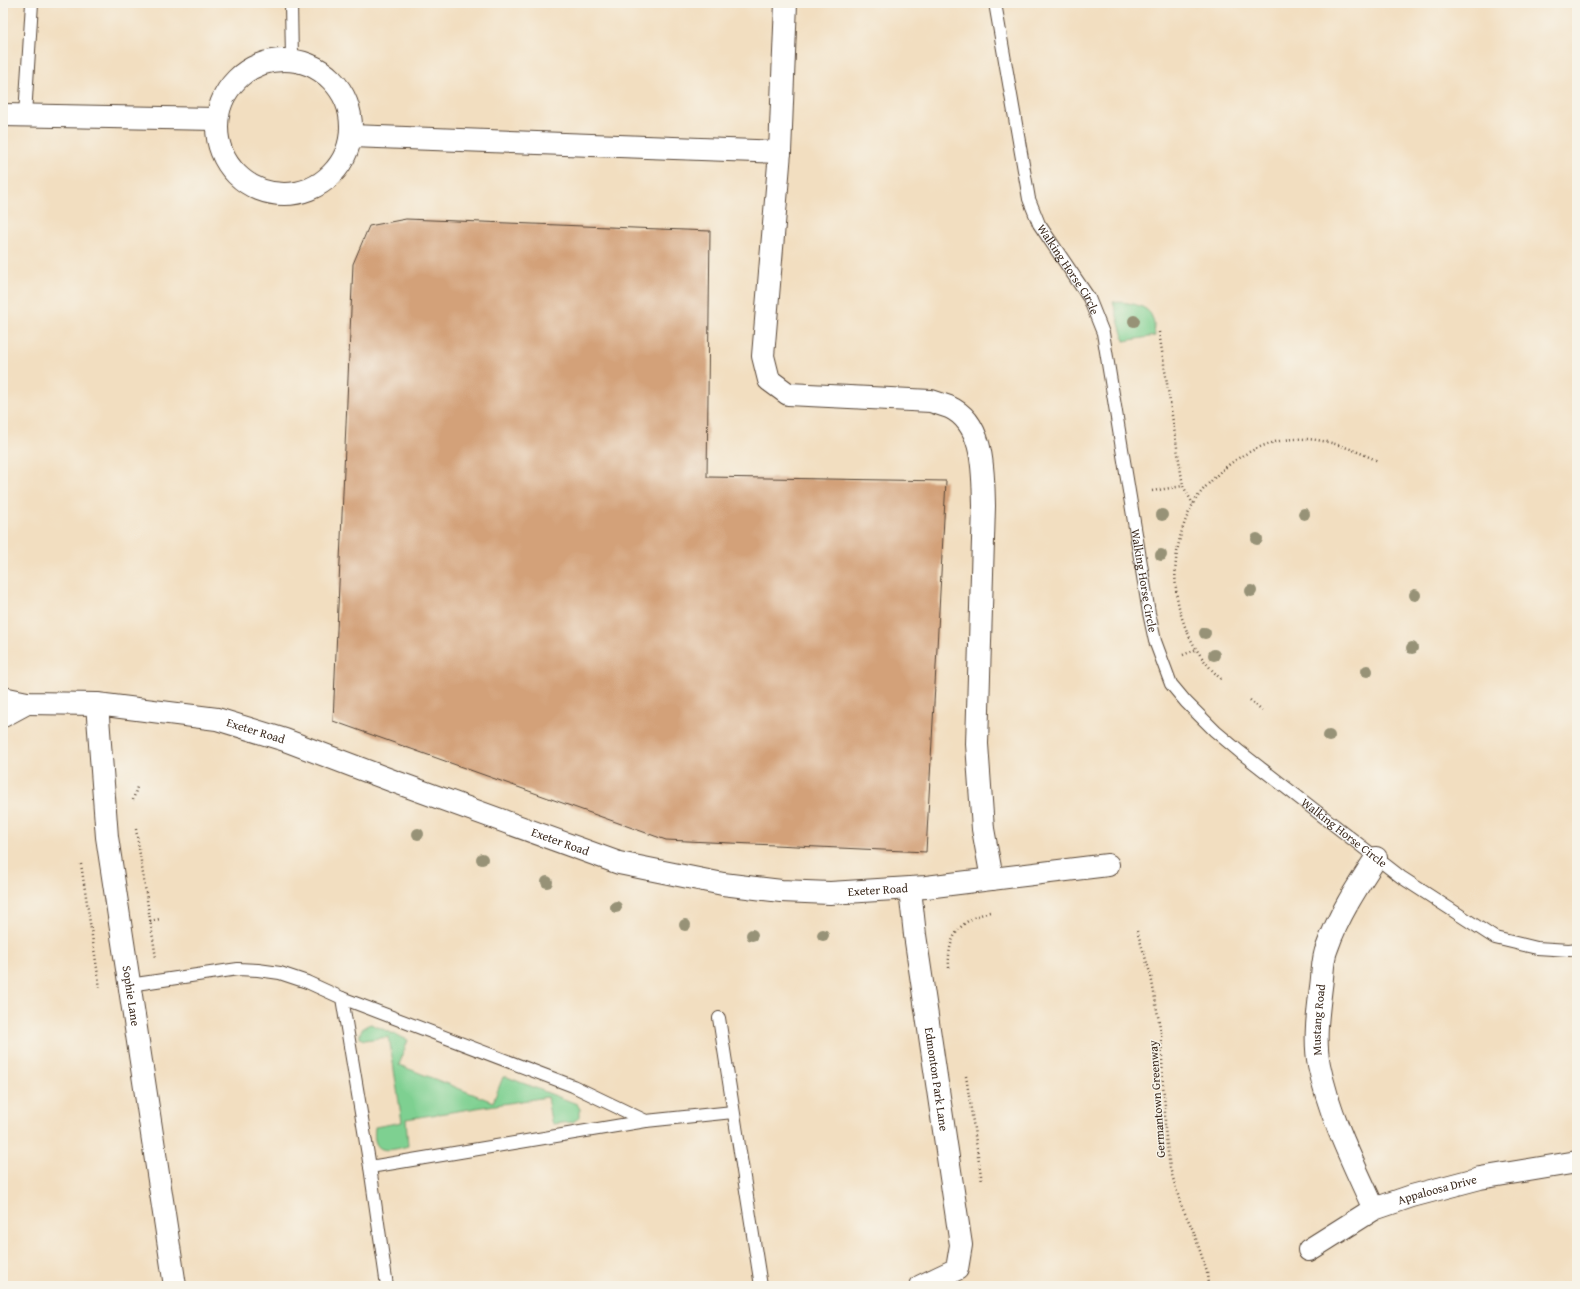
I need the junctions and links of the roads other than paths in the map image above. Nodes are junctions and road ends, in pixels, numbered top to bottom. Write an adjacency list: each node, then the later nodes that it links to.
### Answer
1 (32, 3): 7 (lane)
2 (292, 3): 5 (lane)
3 (786, 3): 10 (street)
4 (995, 3): 15 (lane, Walking Horse Circle)
5 (292, 59): 8 (street); 9 (street)
6 (3, 115): 7 (street)
7 (25, 115): 8 (street)
8 (216, 119): 9 (street)
9 (351, 136): 10 (street)
10 (780, 152): 17 (street)
11 (3, 698): 12 (street, Exeter Road)
12 (27, 703): 13 (street, Exeter Road); 14 (street, Exeter Road)
13 (97, 704): 18 (street, Exeter Road); 20 (street, Sophie Lane)
14 (3, 716)
15 (1376, 858): 19 (lane, Walking Horse Circle); 27 (street, Mustang Road)
16 (1108, 865): 17 (street, Exeter Road)
17 (992, 880): 18 (street, Exeter Road)
18 (910, 889): 32 (street, Edmonton Park Lane)
19 (1577, 949)
20 (129, 985): 21 (lane); 29 (street, Sophie Lane)
21 (342, 998): 24 (lane); 26 (lane)
22 (719, 1018): 23 (lane)
23 (733, 1112): 24 (lane); 31 (lane)
24 (646, 1121): 26 (lane)
25 (1577, 1162): 27 (street, Appaloosa Drive)
26 (370, 1167): 30 (lane)
27 (1374, 1209): 28 (street, Appaloosa Drive)
28 (1309, 1250)
29 (176, 1286)
30 (387, 1286)
31 (760, 1286)
32 (921, 1286)

